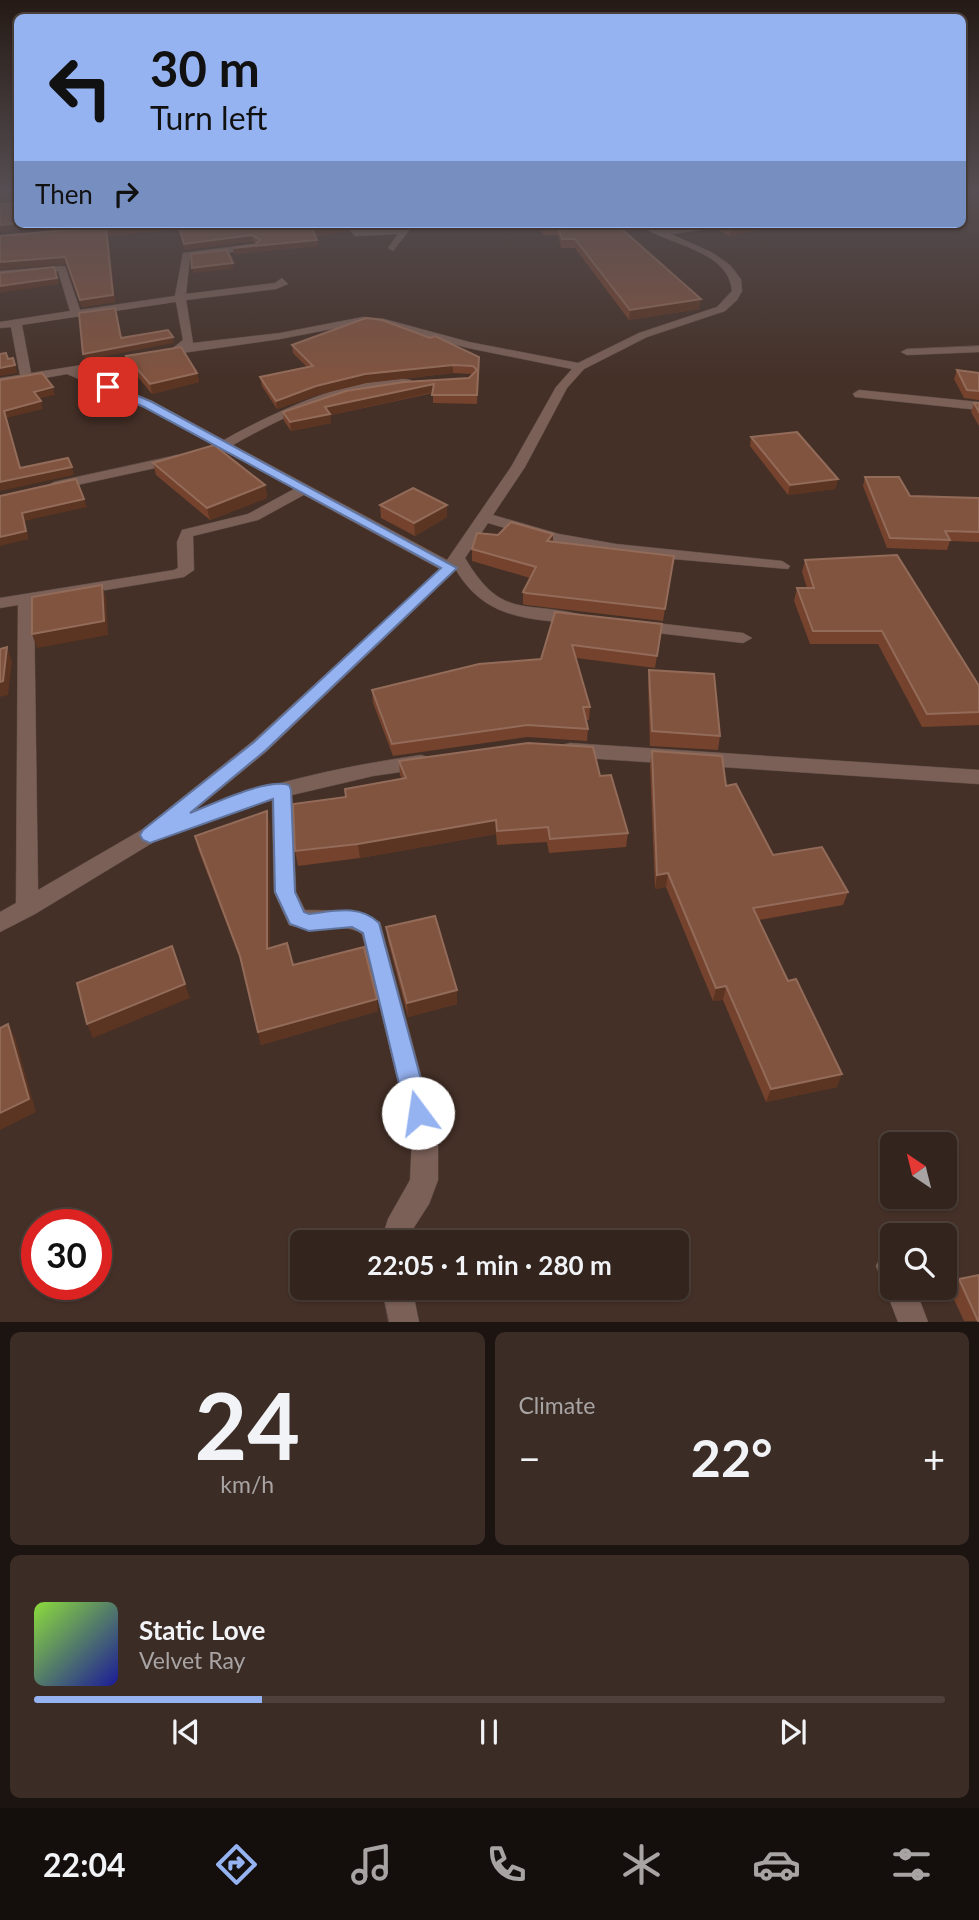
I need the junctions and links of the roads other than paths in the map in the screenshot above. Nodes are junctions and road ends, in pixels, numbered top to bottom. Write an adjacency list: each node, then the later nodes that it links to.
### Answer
1 (197, 254): 5 (street)
2 (707, 254): 14 (street)
3 (0, 274): 6 (street)
4 (282, 281): 5 (street)
5 (180, 298): 6 (street); 9 (street)
6 (76, 314): 7 (street)
7 (16, 323): 8 (street); 16 (street)
8 (0, 325)
9 (182, 348): 12 (street); 14 (street)
10 (979, 349): 11 (street)
11 (908, 352)
12 (167, 353)
13 (155, 355): 15 (street)
14 (580, 367): 24 (street)
15 (68, 370): 16 (street); 21 (street)
16 (26, 377): 17 (street)
17 (0, 382)
18 (415, 382): 21 (street)
19 (859, 394): 20 (street)
20 (979, 406)
21 (226, 446): 22 (street); 23 (street)
22 (304, 489): 25 (street); 27 (street)
23 (38, 490)
24 (485, 517): 25 (street); 26 (street)
25 (454, 563): 29 (street); 36 (street)
26 (782, 566)
27 (26, 599): 28 (street); 37 (street)
28 (0, 603)
29 (592, 621)
30 (619, 624): 31 (street)
31 (743, 638)
32 (555, 749): 34 (street)
33 (437, 760): 35 (street)
34 (979, 777)
35 (282, 790): 36 (street); 39 (street)
36 (150, 835): 37 (street)
37 (27, 908): 38 (street)
38 (0, 923)
39 (399, 1230)
40 (400, 1300): 42 (street)
41 (905, 1300): 43 (street)
42 (404, 1321)
43 (913, 1321)

